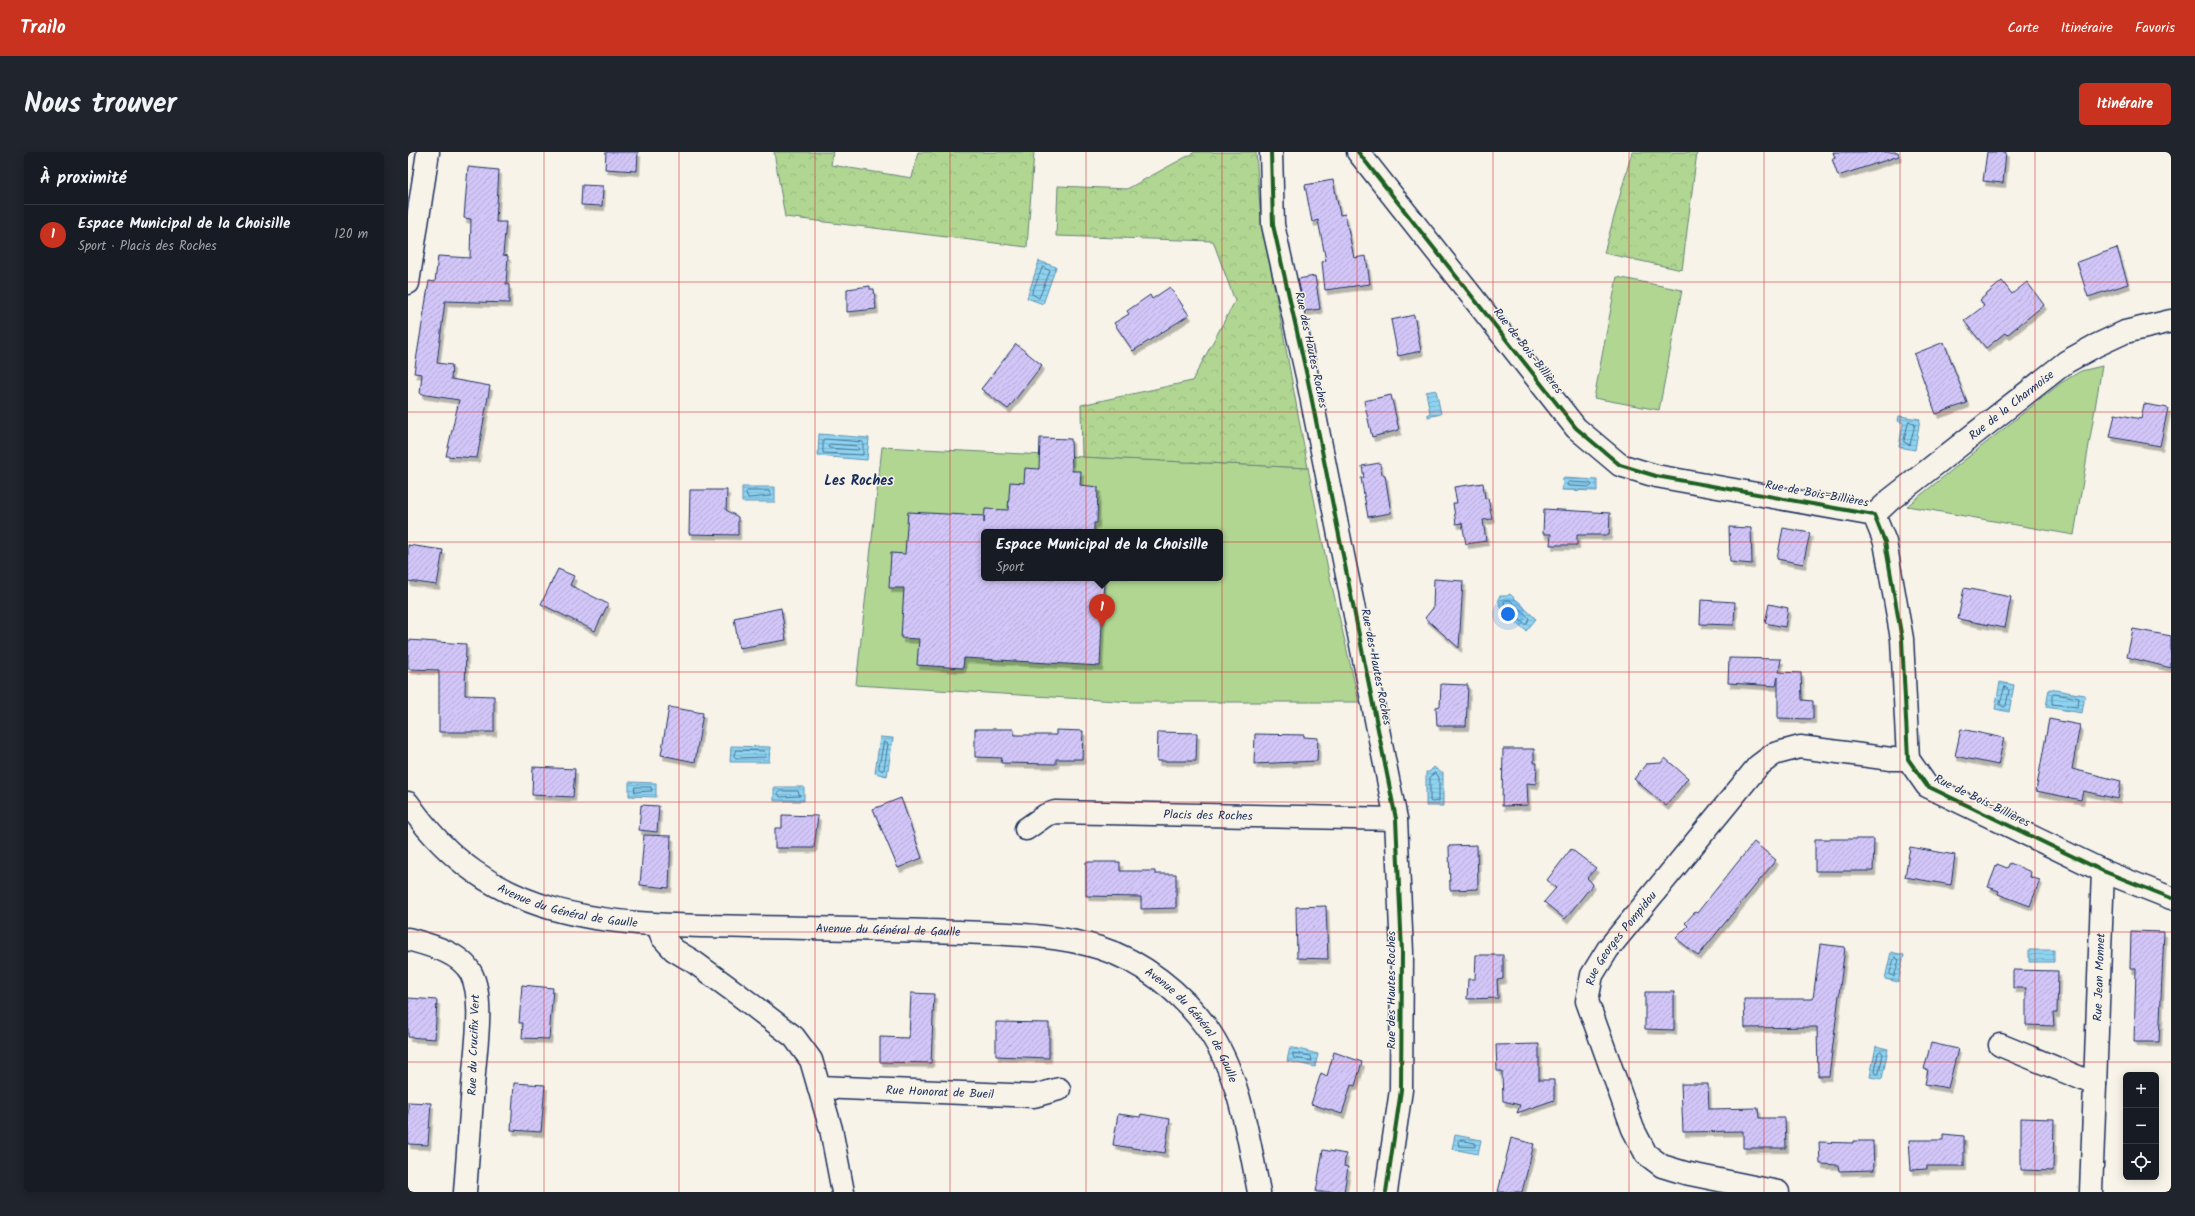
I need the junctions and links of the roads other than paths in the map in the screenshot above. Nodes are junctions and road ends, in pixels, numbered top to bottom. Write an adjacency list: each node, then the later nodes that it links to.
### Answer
1 (428, 152): 4 (street)
2 (1271, 152): 10 (street, Rue des Hautes Roches)
3 (1358, 152): 7 (street, Rue de Bois-Billières)
4 (410, 258): 5 (street)
5 (408, 283)
6 (2169, 324): 7 (street, Rue de la Charmoise)
7 (1874, 515): 8 (street, Rue de Bois-Billières)
8 (1908, 759): 12 (street, Rue de Bois-Billières); 24 (street, Rue Georges Pompidou)
9 (408, 803): 14 (street, Avenue du Général de Gaulle)
10 (1396, 819): 11 (street, Placis des Roches); 23 (street, Rue des Hautes Roches)
11 (1026, 829)
12 (2103, 871): 13 (street, Rue de Bois-Billières); 17 (street, Rue Jean Monnet)
13 (2171, 898)
14 (658, 925): 18 (street); 22 (street, Avenue du Général de Gaulle)
15 (408, 939): 20 (street, Rue du Crucifix Vert)
16 (2000, 1044): 17 (street)
17 (2095, 1084): 25 (street, Rue Jean Monnet)
18 (819, 1087): 19 (street, Rue Honorat de Bueil); 21 (street)
19 (1059, 1089)
20 (465, 1192)
21 (843, 1192)
22 (1259, 1192)
23 (1386, 1192)
24 (1778, 1192)
25 (2091, 1192)

